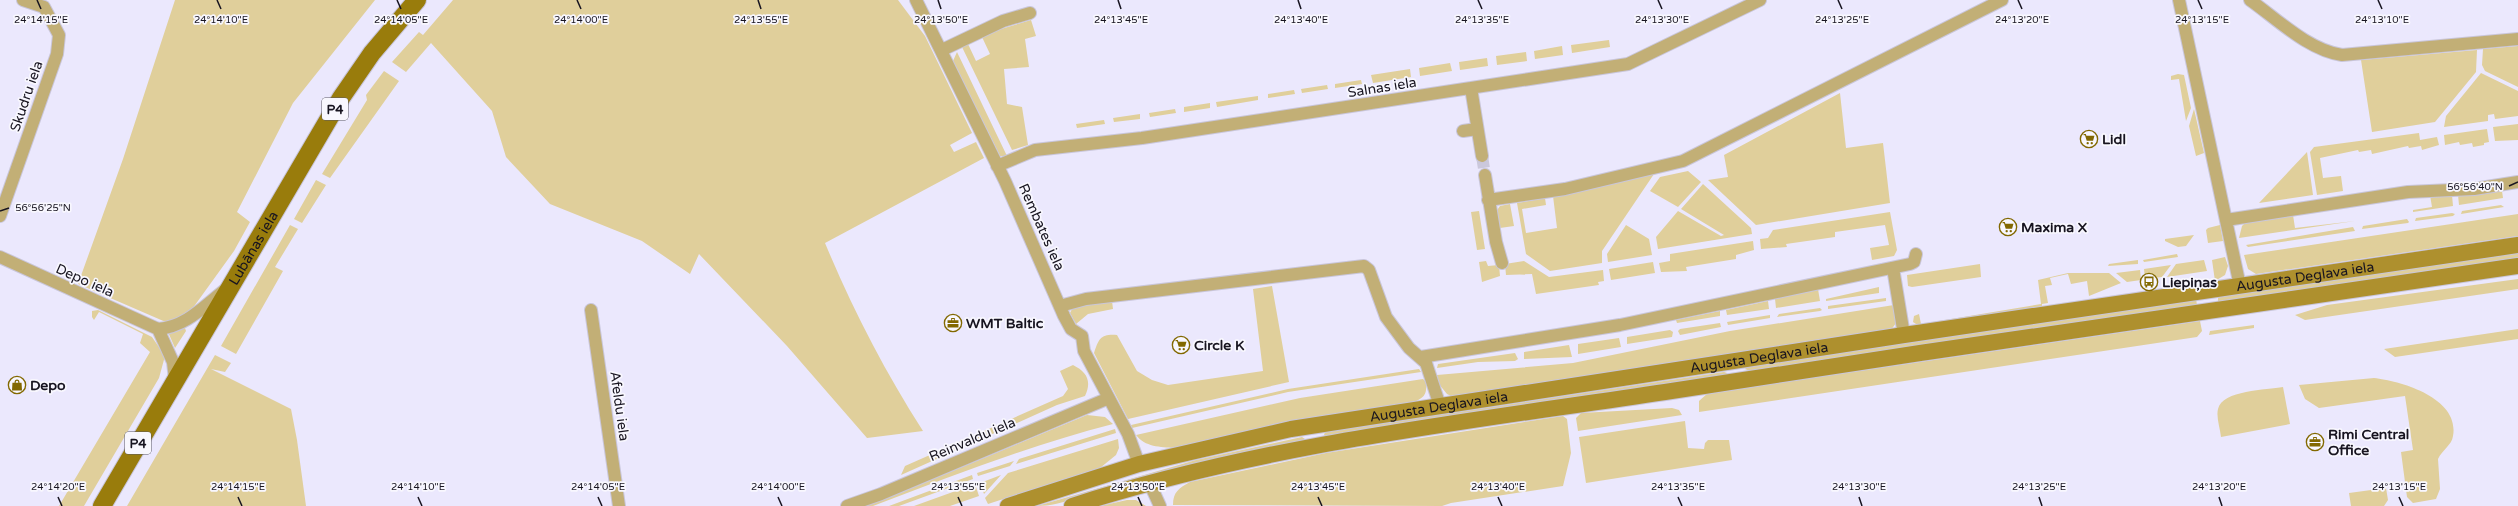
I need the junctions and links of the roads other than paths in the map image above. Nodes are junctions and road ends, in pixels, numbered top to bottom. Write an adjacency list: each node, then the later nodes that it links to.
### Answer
1 (23, 0): 19 (street, Skudru iela)
2 (417, 0): 28 (main road, Lubānas iela / P4)
3 (916, 0): 10 (street, Rembates iela)
4 (1760, 0): 11 (street, Salnas iela)
5 (2002, 0): 18 (street)
6 (2179, 0): 20 (street)
7 (2250, 0): 9 (street)
8 (1030, 13): 10 (street)
9 (2518, 39)
10 (942, 50): 15 (street, Rembates iela)
11 (1471, 88): 12 (street); 15 (street, Salnas iela)
12 (1477, 129): 13 (street); 14 (street)
13 (1463, 131)
14 (1482, 156)
15 (997, 166): 29 (street, Rembates iela)
16 (1485, 175): 18 (street)
17 (2518, 182): 20 (street)
18 (1488, 200): 24 (street)
19 (0, 216)
20 (2226, 220): 27 (street)
21 (2518, 245): 27 (main road, Augusta Deglava iela)
22 (1916, 254): 26 (street)
23 (0, 257): 31 (street, Depo iela)
24 (1502, 263)
25 (2518, 266): 38 (main road, Augusta Deglava iela)
26 (1893, 268): 32 (street); 33 (street)
27 (2240, 286): 32 (main road, Augusta Deglava iela)
28 (228, 288): 31 (street); 34 (main road, Lubānas iela / P4)
29 (1060, 306): 33 (street); 35 (street, Rembates iela)
30 (591, 310): 42 (street, Afeldu iela)
31 (158, 328): 34 (street)
32 (1904, 335): 36 (main road, Augusta Deglava iela)
33 (1421, 357): 36 (street)
34 (175, 380): 41 (main road, Lubānas iela / P4)
35 (1108, 398): 39 (street, Rembates iela); 43 (street, Reinvaldu iela)
36 (1440, 406): 37 (main road, Augusta Deglava iela)
37 (1312, 426): 38 (main road); 39 (main road, Augusta Deglava iela)
38 (1315, 446): 40 (main road, Augusta Deglava iela)
39 (1139, 464): 44 (main road, Augusta Deglava iela)
40 (1150, 484): 45 (main road, Augusta Deglava iela); 46 (street)
41 (102, 506)
42 (619, 506)
43 (847, 506)
44 (1008, 506)
45 (1072, 506)
46 (1160, 506)

